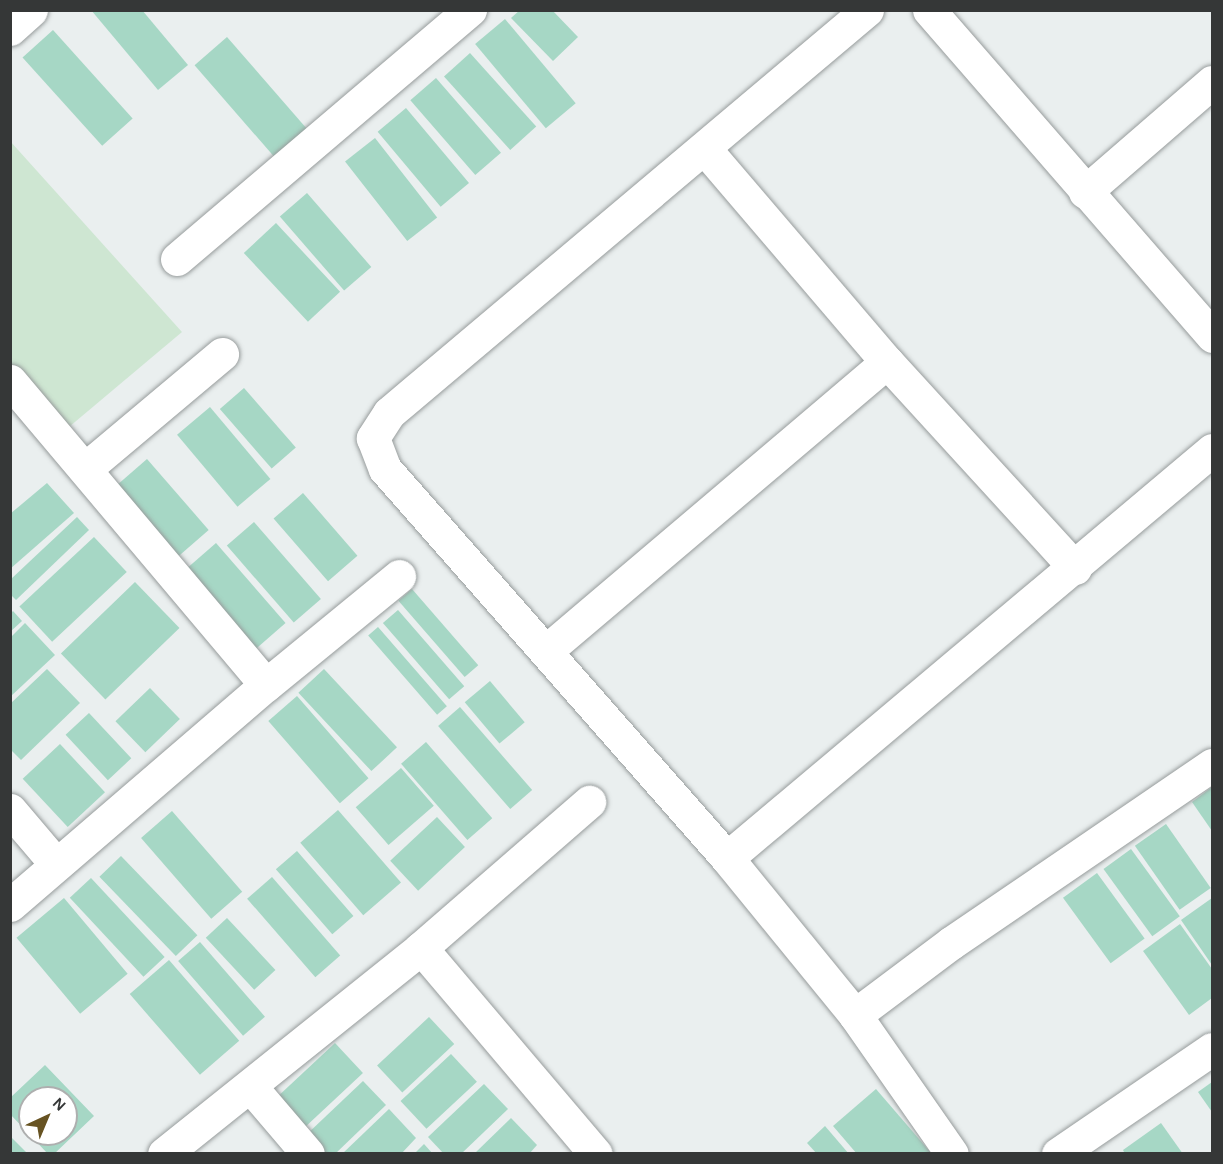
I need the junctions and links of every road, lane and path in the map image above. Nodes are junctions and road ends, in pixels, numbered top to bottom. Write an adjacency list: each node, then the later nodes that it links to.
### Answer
1 (32, 10): 5 (street)
2 (470, 10): 9 (street)
3 (867, 10): 7 (street)
4 (929, 10): 8 (street)
5 (10, 29)
6 (1212, 82): 8 (street)
7 (705, 149): 12 (street); 18 (street)
8 (1085, 192): 10 (street)
9 (177, 259)
10 (1212, 336)
11 (222, 354): 15 (street)
12 (887, 362): 16 (street); 18 (street)
13 (10, 381): 15 (street)
14 (1212, 450): 16 (street)
15 (85, 469): 19 (street)
16 (1075, 568): 23 (street)
17 (399, 576): 19 (street)
18 (546, 651): 23 (street)
19 (266, 685): 24 (street)
20 (1212, 765): 27 (street)
21 (589, 802): 26 (street)
22 (10, 810): 24 (street)
23 (728, 858): 27 (street)
24 (56, 864): 25 (street)
25 (10, 905)
26 (421, 948): 29 (street); 32 (street)
27 (855, 1015): 33 (street)
28 (1212, 1049): 34 (street)
29 (250, 1086): 30 (street); 31 (street)
30 (164, 1154)
31 (308, 1154)
32 (597, 1154)
33 (952, 1154)
34 (1058, 1154)

